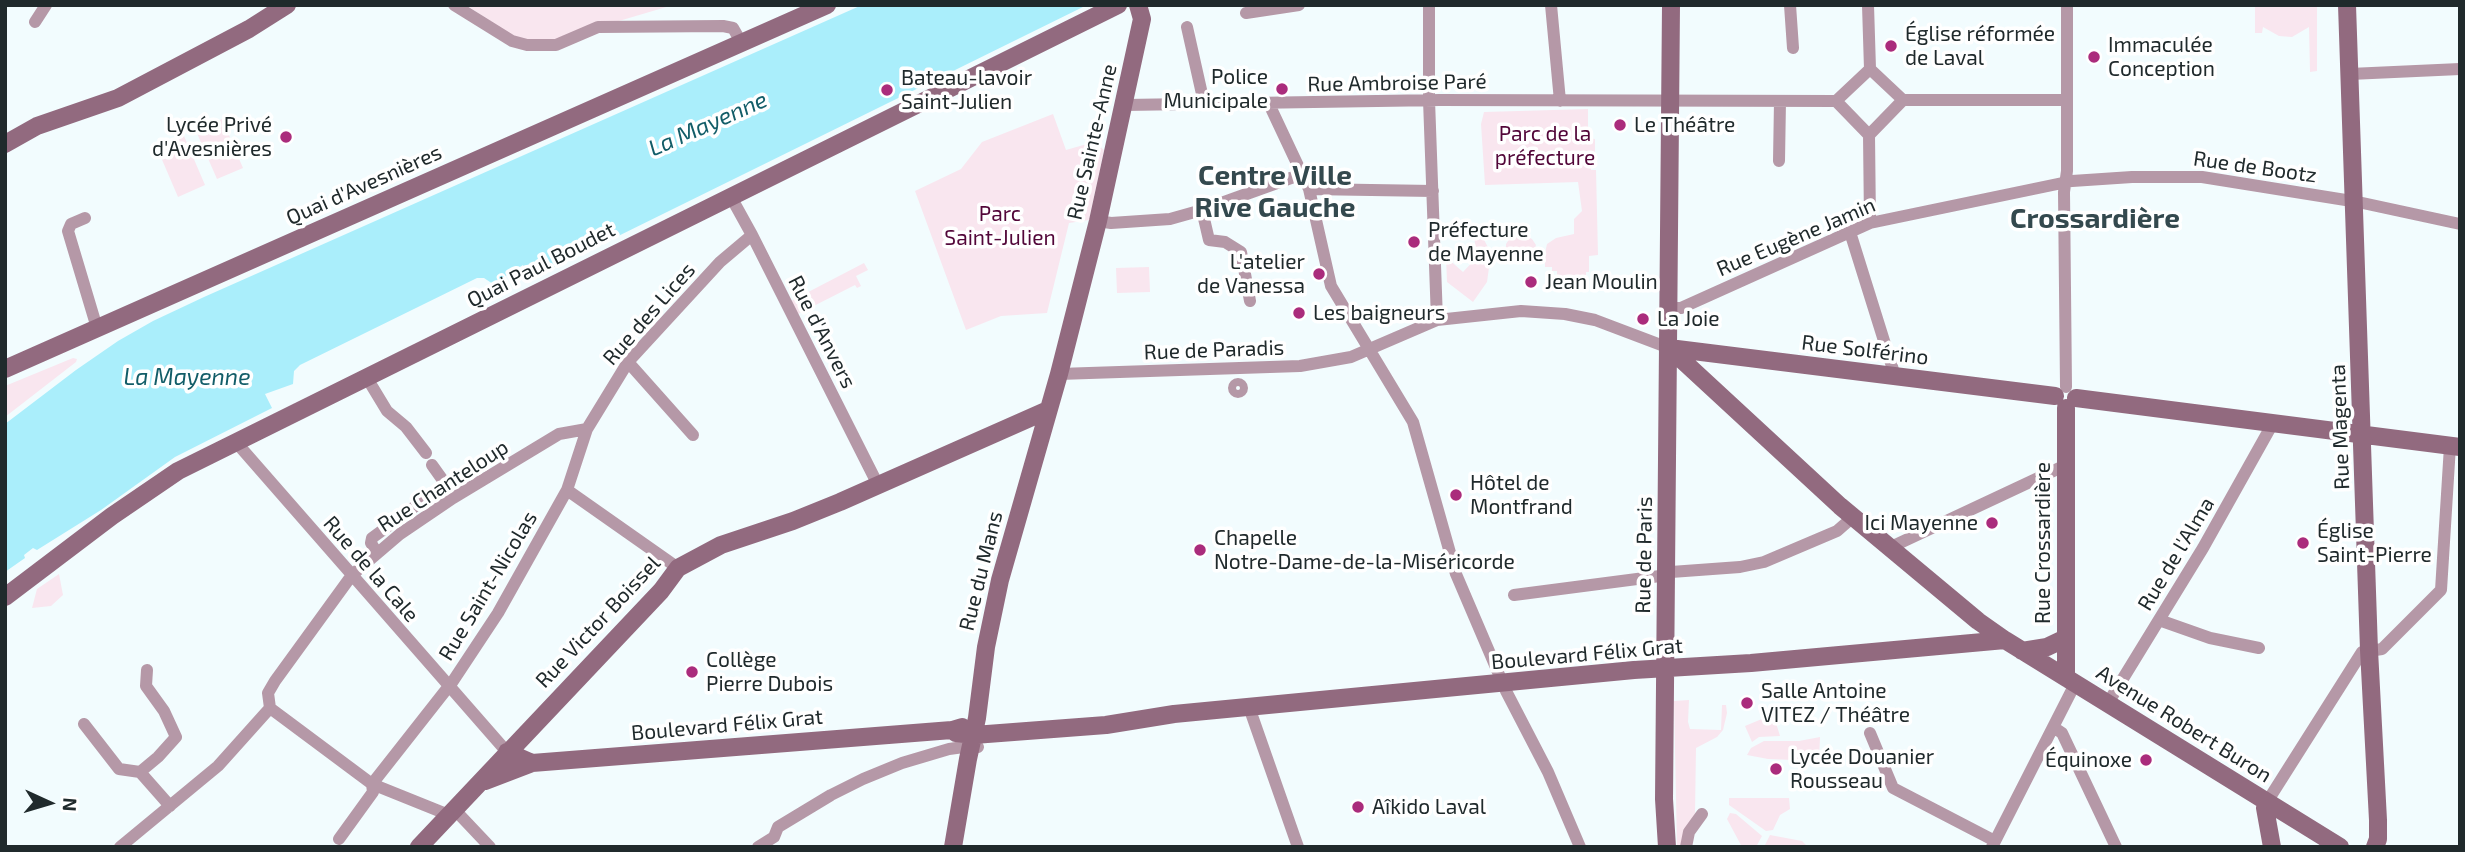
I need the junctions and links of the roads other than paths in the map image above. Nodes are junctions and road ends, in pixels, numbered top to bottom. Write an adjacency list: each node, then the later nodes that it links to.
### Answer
1 (46, 5): 16 (street)
2 (288, 5): 34 (street)
3 (454, 5): 18 (street)
4 (827, 5): 18 (street, Quai d'Avesnières)
5 (1118, 5): 40 (street, Quai Paul Boudet)
6 (1138, 5): 32 (street, Rue Sainte-Anne)
7 (1299, 5): 15 (street)
8 (1429, 5): 23 (street)
9 (1551, 5): 26 (street)
10 (1671, 5): 27 (street, Rue de Paris)
11 (1790, 5): 19 (street)
12 (1868, 5): 20 (street)
13 (2067, 5): 25 (street, Rue Crossardière)
14 (2347, 5): 22 (street, Rue Magenta)
15 (1245, 13)
16 (35, 22)
17 (1187, 27): 30 (street)
18 (741, 42): 52 (street, Quai d'Avesnières)
19 (1793, 48)
20 (1870, 69): 24 (street); 29 (street)
21 (2460, 69): 22 (street)
22 (2350, 74): 41 (street, Rue Magenta)
23 (1429, 100): 26 (street, Rue Ambroise Paré); 31 (street, Rue Ambroise Paré); 39 (street)
24 (1903, 100): 25 (street); 33 (street)
25 (2067, 100): 37 (street, Rue Crossardière)
26 (1560, 101): 27 (street, Rue Ambroise Paré)
27 (1670, 101): 28 (street, Rue Ambroise Paré); 50 (street, Rue de Paris)
28 (1780, 101): 29 (street, Rue Ambroise Paré); 35 (street)
29 (1836, 101): 33 (street)
30 (1204, 103): 31 (street, Rue Ambroise Paré); 32 (street, Rue Ambroise Paré)
31 (1269, 104): 36 (street)
32 (1125, 105): 44 (street, Rue Sainte-Anne)
33 (1869, 135): 45 (street)
34 (5, 144)
35 (1779, 161)
36 (1302, 174): 38 (street); 42 (street)
37 (2065, 183): 41 (street, Rue de Bootz); 45 (street, Rue Eugène Jamin); 62 (street, Rue Crossardière)
38 (1309, 188): 39 (street); 54 (street)
39 (1433, 191): 51 (street)
40 (731, 197): 48 (street, Rue d'Anvers); 60 (street, Quai Paul Boudet)
41 (2355, 201): 46 (street, Rue de Bootz); 66 (street, Rue Magenta)
42 (1202, 211): 44 (street); 49 (street)
43 (85, 218): 52 (street)
44 (1098, 221): 58 (street, Rue Sainte-Anne)
45 (1870, 223): 47 (street, Rue Eugène Jamin)
46 (2460, 224)
47 (1850, 232): 50 (street, Rue Eugène Jamin); 59 (street)
48 (752, 235): 55 (street, Rue des Lices); 73 (street, Rue d'Anvers)
49 (1250, 302)
50 (1668, 308): 53 (street, Rue de Paris)
51 (1437, 320): 53 (street, Rue de Paradis); 54 (street, Rue de Paradis)
52 (97, 328): 56 (street, Quai d'Avesnières)
53 (1669, 348): 59 (street, Rue Solférino); 78 (street, Avenue Robert Buron); 83 (street, Rue de Paris)
54 (1369, 350): 57 (street, Rue de Paradis); 98 (street)
55 (628, 362): 65 (street, Rue des Lices); 67 (street)
56 (5, 369)
57 (1237, 369): 58 (street, Rue de Paradis); 61 (street)
58 (1059, 374): 63 (street, Rue Sainte-Anne)
59 (1895, 376): 62 (street, Rue Solférino)
60 (367, 378): 68 (street, Quai Paul Boudet); 70 (street)
61 (1239, 384)
62 (2066, 397): 64 (street, Rue Solférino); 72 (street, Rue Crossardière)
63 (1048, 410): 73 (street, Rue Victor Boissel); 106 (street, Rue du Mans)
64 (2273, 423): 66 (street, Rue Solférino); 87 (street, Rue de l'Alma)
65 (587, 429): 74 (street, Rue Saint-Nicolas); 76 (street, Rue Chanteloup)
66 (2363, 434): 69 (street, Rue Solférino); 93 (street, Rue Magenta)
67 (693, 435)
68 (235, 441): 84 (street, Rue de la Cale); 86 (street, Quai Paul Boudet)
69 (2455, 447): 93 (street)
70 (426, 453)
71 (432, 465): 75 (street)
72 (2066, 465): 80 (street); 89 (street, Rue Crossardière)
73 (878, 485): 82 (street, Rue Victor Boissel)
74 (567, 490): 82 (street); 99 (street, Rue Saint-Nicolas)
75 (436, 491): 76 (street); 77 (street)
76 (444, 504): 79 (street, Rue Chanteloup)
77 (403, 515): 79 (street); 81 (street)
78 (1853, 517): 80 (street, Avenue Robert Buron); 83 (street)
79 (411, 526): 81 (street, Rue Chanteloup)
80 (1889, 548): 88 (street, Avenue Robert Buron)
81 (377, 553): 84 (street, Rue Chanteloup)
82 (678, 568): 107 (street, Rue Victor Boissel)
83 (1667, 573): 85 (street); 95 (street, Rue de Paris)
84 (352, 575): 99 (street, Rue de la Cale); 102 (street, Rue Chanteloup)
85 (1514, 595)
86 (5, 597)
87 (2159, 620): 92 (street); 100 (street, Rue de l'Alma)
88 (1978, 621): 90 (street, Avenue Robert Buron); 91 (street)
89 (2066, 638): 94 (street); 97 (street, Rue Crossardière)
90 (2005, 640): 91 (street, Boulevard Félix Grat); 94 (street, Avenue Robert Buron)
91 (1933, 647): 95 (street, Boulevard Félix Grat)
92 (2259, 648)
93 (2369, 650): 112 (street); 132 (street, Rue Magenta)
94 (2022, 651): 97 (street, Avenue Robert Buron)
95 (1665, 669): 98 (street, Boulevard Félix Grat); 127 (street, Rue de Paris)
96 (147, 670): 109 (street)
97 (2070, 681): 100 (street, Avenue Robert Buron); 104 (street)
98 (1504, 684): 101 (street, Boulevard Félix Grat); 126 (street)
99 (449, 686): 107 (street, Rue de la Cale); 111 (street, Rue Saint-Nicolas)
100 (2108, 703): 112 (street, Avenue Robert Buron)
101 (1249, 707): 106 (street, Boulevard Félix Grat); 125 (street)
102 (270, 708): 111 (street); 113 (street, Rue Chanteloup)
103 (85, 724): 109 (street)
104 (2053, 727): 118 (street); 129 (street)
105 (1870, 733): 118 (street)
106 (977, 736): 108 (street, Boulevard Félix Grat); 117 (street); 123 (street); 124 (street)
107 (507, 752): 108 (street, Boulevard Félix Grat); 110 (street, Rue Victor Boissel)
108 (532, 763): 110 (street)
109 (140, 772): 113 (street)
110 (481, 782): 114 (street, Rue Victor Boissel)
111 (372, 784): 114 (street); 116 (street, Rue Saint-Nicolas)
112 (2267, 802): 130 (street); 131 (street, Avenue Robert Buron)
113 (170, 806): 119 (street, Rue Chanteloup)
114 (452, 813): 120 (street, Rue Victor Boissel); 121 (street)
115 (1702, 814): 128 (street)
116 (339, 839)
117 (778, 842): 122 (street)
118 (1994, 844)
119 (120, 847)
120 (419, 847)
121 (490, 847)
122 (758, 847)
123 (953, 847)
124 (961, 847)
125 (1298, 847)
126 (1580, 847)
127 (1667, 847)
128 (1686, 847)
129 (2116, 847)
130 (2272, 847)
131 (2340, 847)
132 (2375, 847)

